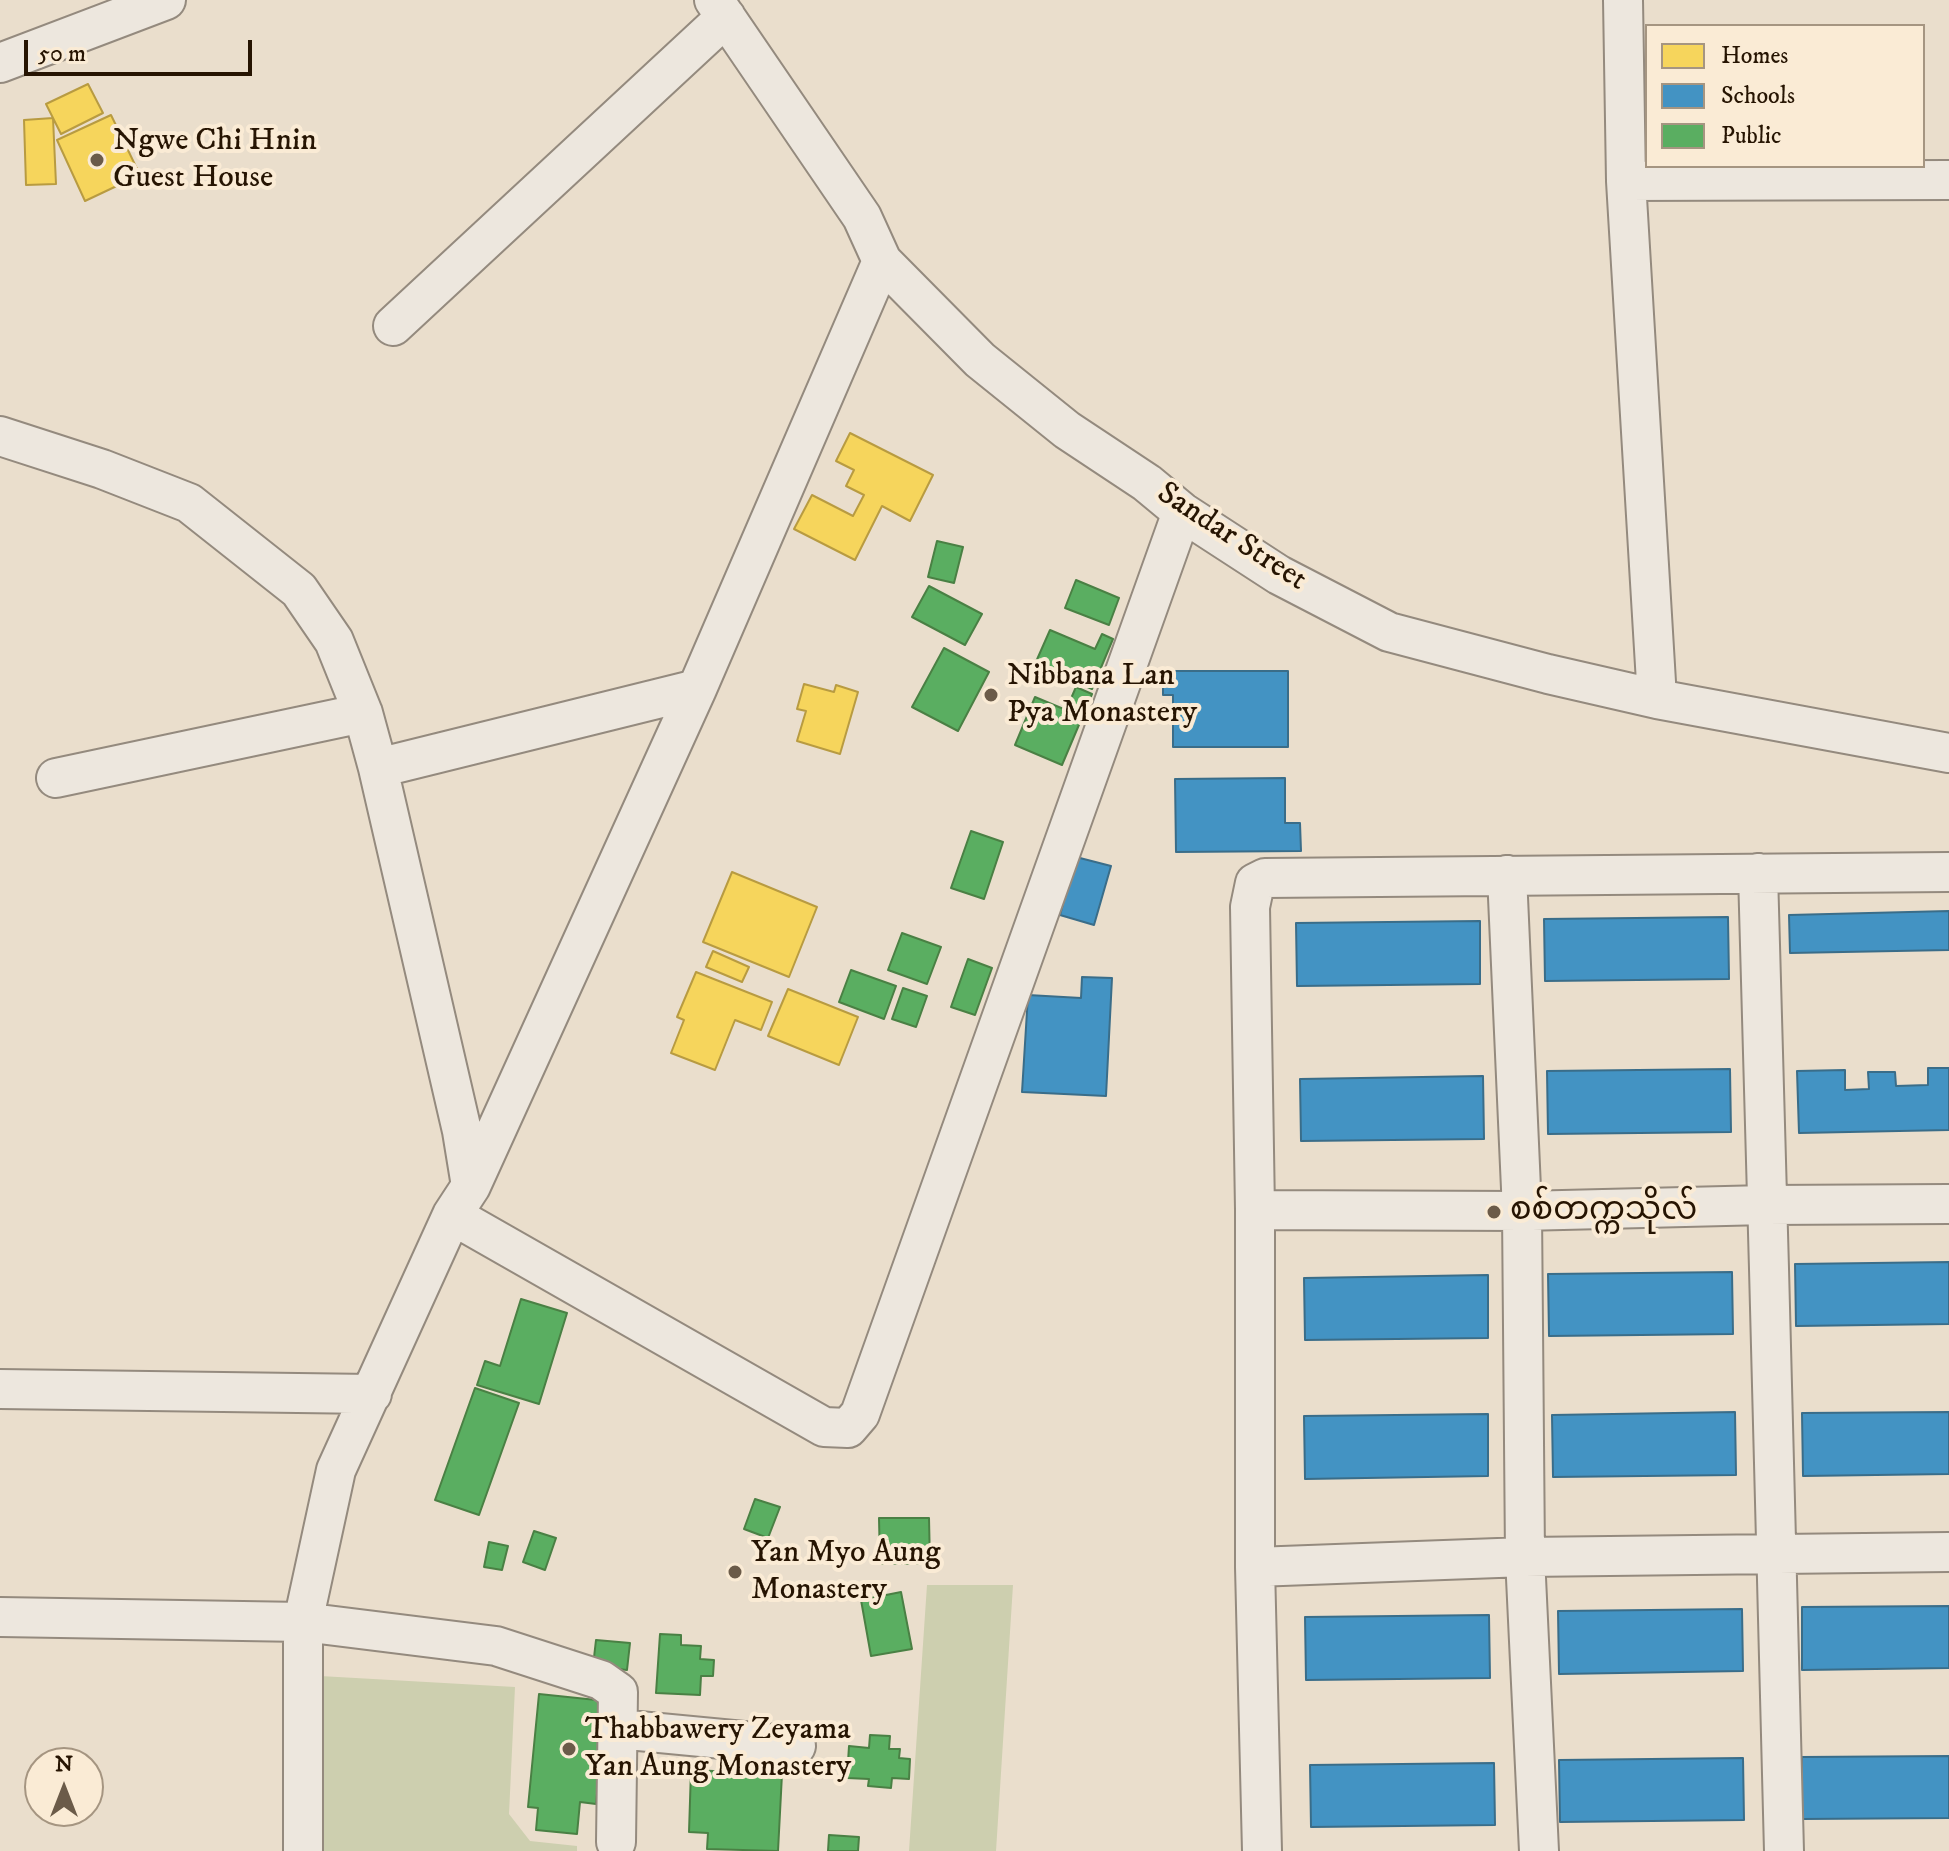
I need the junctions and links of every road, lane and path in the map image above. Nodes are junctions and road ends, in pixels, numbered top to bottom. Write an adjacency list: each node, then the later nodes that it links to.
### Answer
1 (166, 0): 4 (street)
2 (1623, 0): 6 (street)
3 (720, 8): 7 (street, Sandar Street); 8 (street)
4 (0, 63)
5 (1949, 180): 6 (street)
6 (1626, 181): 12 (street)
7 (882, 261): 10 (street, Sandar Street); 11 (street)
8 (393, 326)
9 (0, 436): 13 (street)
10 (1182, 512): 12 (street, Sandar Street); 20 (street)
11 (697, 689): 15 (street); 20 (street)
12 (1657, 699): 14 (street, Sandar Street)
13 (363, 713): 15 (street); 16 (street)
14 (1949, 753)
15 (378, 768): 20 (street)
16 (56, 778)
17 (1949, 872): 18 (street)
18 (1758, 873): 19 (street); 22 (street)
19 (1507, 875): 23 (street); 24 (street)
20 (461, 1200): 26 (street)
21 (1949, 1204): 22 (street)
22 (1766, 1205): 24 (street); 28 (street)
23 (1255, 1210): 24 (street); 30 (street)
24 (1522, 1211): 29 (street)
25 (0, 1389): 26 (street)
26 (372, 1394): 32 (street)
27 (1949, 1552): 28 (street)
28 (1778, 1555): 29 (street); 39 (street)
29 (1525, 1557): 30 (street); 38 (street)
30 (1255, 1567): 37 (street)
31 (0, 1617): 32 (street)
32 (303, 1622): 33 (street); 36 (street)
33 (618, 1729): 34 (street); 35 (street)
34 (796, 1746)
35 (616, 1842)
36 (303, 1851)
37 (1262, 1851)
38 (1539, 1851)
39 (1784, 1851)

